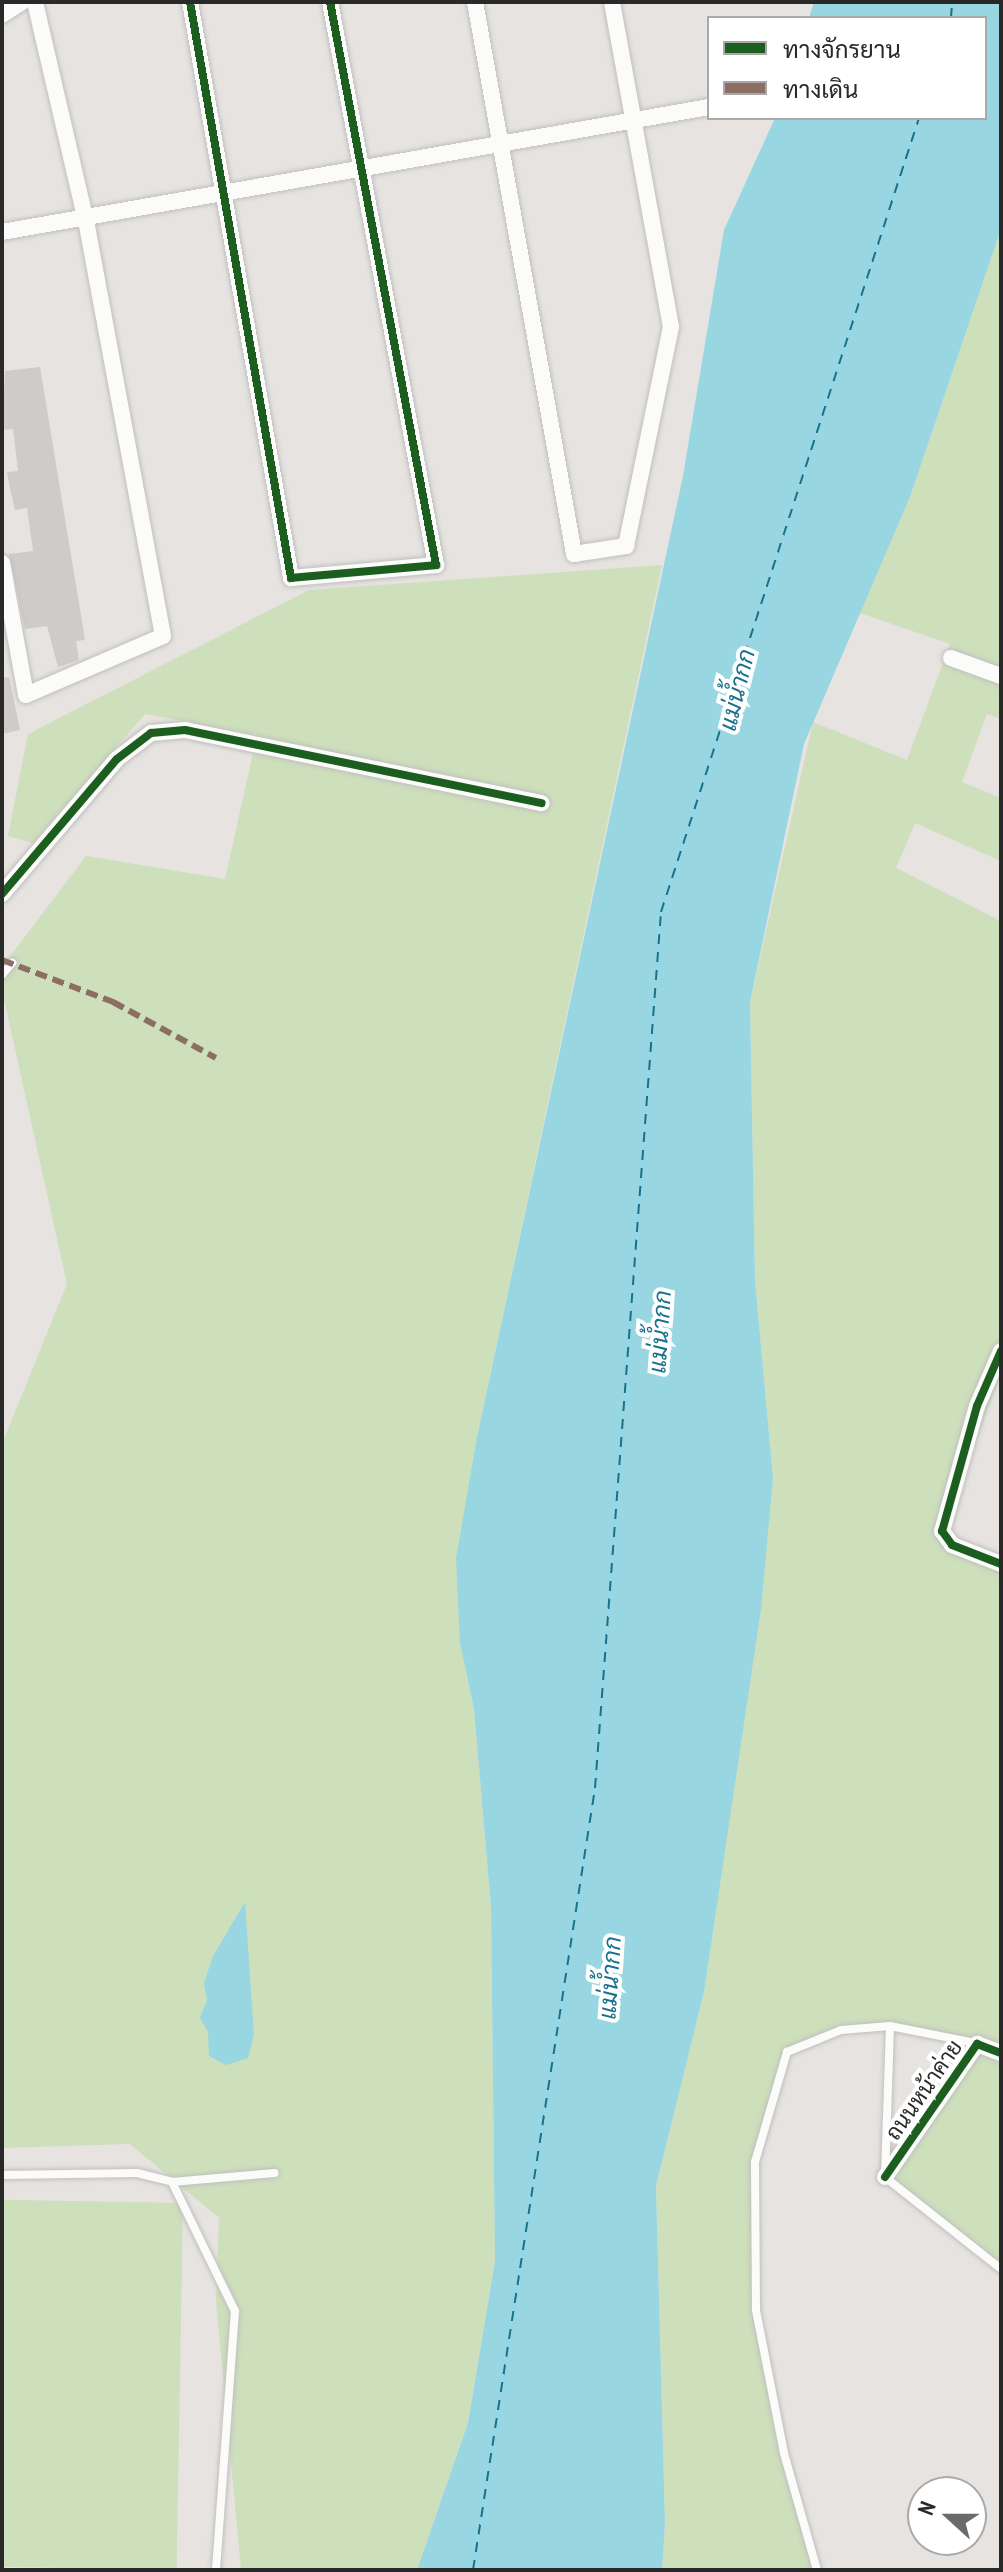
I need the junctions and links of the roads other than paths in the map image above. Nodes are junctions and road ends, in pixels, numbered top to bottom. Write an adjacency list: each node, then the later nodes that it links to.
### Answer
1 (22, 2): 7 (street)
2 (35, 2): 13 (street)
3 (190, 2): 12 (street)
4 (330, 2): 11 (street)
5 (475, 2): 10 (street)
6 (612, 2): 9 (street)
7 (2, 15)
8 (707, 107): 9 (street)
9 (633, 121): 10 (street); 10 (street)
10 (500, 144): 11 (street)
11 (361, 169): 12 (street); 12 (street)
12 (225, 193): 13 (street)
13 (85, 217): 14 (street); 15 (street)
14 (2, 232)
15 (2, 563)
16 (951, 658): 17 (street)
17 (1001, 676)
18 (542, 803): 19 (street)
19 (2, 894)
20 (12, 963): 21 (lane)
21 (2, 975)
22 (1001, 1351): 23 (street)
23 (1001, 1564)
24 (890, 2026): 25 (lane); 29 (lane); 33 (lane)
25 (977, 2044): 26 (street, ถนนหน้าค่าย); 29 (street, ถนนหน้าค่าย)
26 (1001, 2053)
27 (275, 2173): 30 (lane)
28 (2, 2175): 30 (lane)
29 (885, 2177): 31 (lane)
30 (172, 2182): 32 (lane)
31 (1001, 2269)
32 (216, 2570)
33 (817, 2570)

